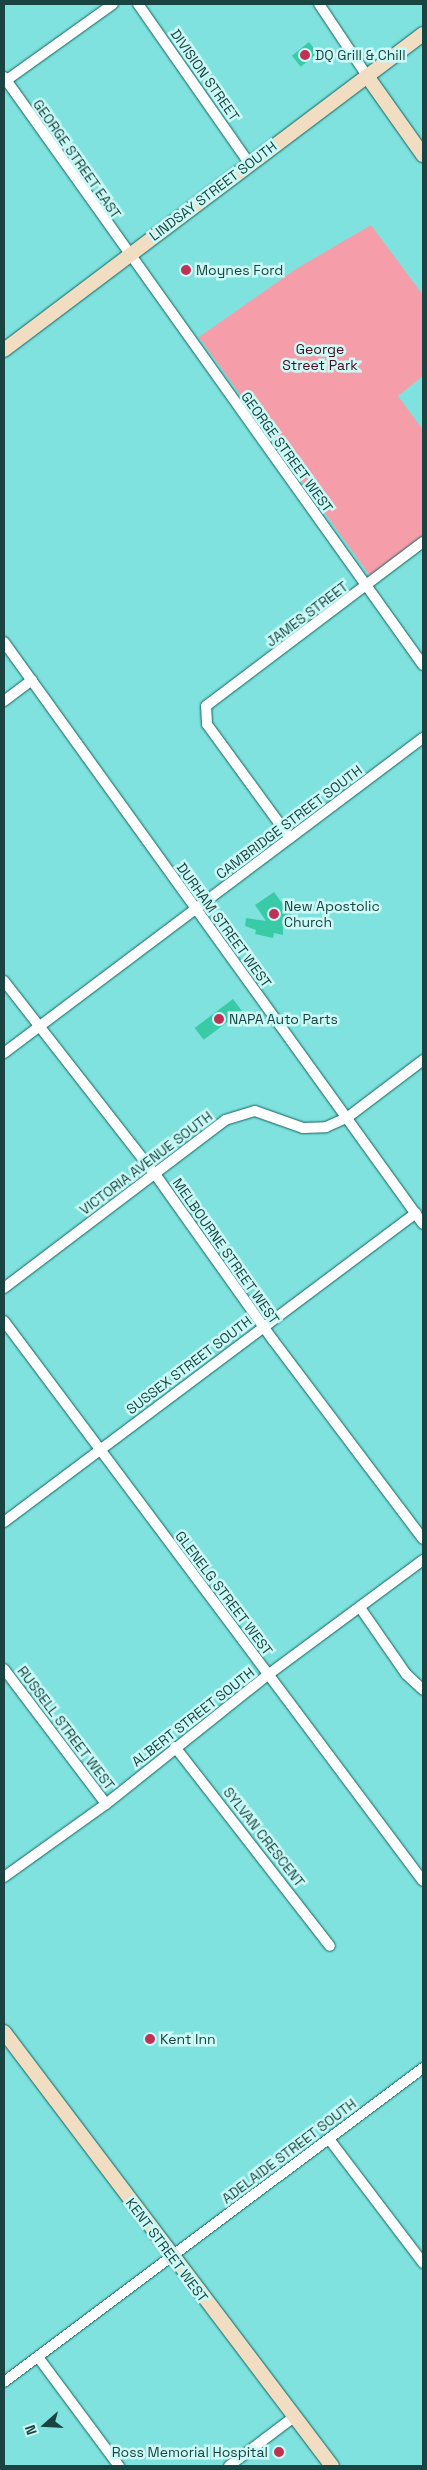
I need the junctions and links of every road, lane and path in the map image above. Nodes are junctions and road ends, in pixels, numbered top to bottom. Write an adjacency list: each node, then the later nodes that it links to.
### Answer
1 (113, 4): 6 (street)
2 (138, 4): 8 (street, DIVISION STREET)
3 (319, 4): 5 (street)
4 (423, 34): 5 (main road, LINDSAY STREET SOUTH)
5 (367, 76): 7 (main road); 8 (main road, LINDSAY STREET SOUTH)
6 (4, 80): 9 (street, GEORGE STREET EAST)
7 (423, 155)
8 (248, 162): 9 (main road, LINDSAY STREET SOUTH)
9 (128, 256): 10 (main road, LINDSAY STREET SOUTH); 12 (street, GEORGE STREET WEST)
10 (4, 350)
11 (423, 542): 12 (street, JAMES STREET)
12 (365, 585): 14 (street, GEORGE STREET WEST); 18 (street, JAMES STREET)
13 (4, 642): 15 (street, DURHAM STREET WEST)
14 (423, 665)
15 (32, 680): 16 (street); 19 (street, DURHAM STREET WEST)
16 (4, 701)
17 (423, 738): 18 (street, CAMBRIDGE STREET SOUTH)
18 (290, 838): 19 (street, CAMBRIDGE STREET SOUTH)
19 (195, 910): 21 (street, CAMBRIDGE STREET SOUTH); 24 (street, DURHAM STREET WEST)
20 (4, 981): 21 (street, MELBOURNE STREET WEST)
21 (39, 1027): 22 (street, CAMBRIDGE STREET SOUTH); 25 (street, MELBOURNE STREET WEST)
22 (4, 1053)
23 (423, 1060): 24 (street, VICTORIA AVENUE SOUTH)
24 (348, 1117): 25 (street, VICTORIA AVENUE SOUTH); 26 (street, DURHAM STREET WEST)
25 (155, 1174): 28 (street, VICTORIA AVENUE SOUTH); 30 (street, MELBOURNE STREET WEST)
26 (416, 1213): 27 (street, DURHAM STREET WEST); 30 (street, SUSSEX STREET SOUTH)
27 (423, 1224)
28 (4, 1288)
29 (4, 1321): 31 (street, GLENELG STREET WEST)
30 (264, 1326): 31 (street, SUSSEX STREET SOUTH); 33 (street, MELBOURNE STREET WEST)
31 (99, 1451): 32 (street, SUSSEX STREET SOUTH); 37 (street, GLENELG STREET WEST)
32 (4, 1522)
33 (423, 1539)
34 (423, 1560): 35 (street, ALBERT STREET SOUTH)
35 (361, 1608): 37 (street, ALBERT STREET SOUTH); 38 (street)
36 (4, 1669): 40 (street, RUSSELL STREET WEST)
37 (269, 1674): 39 (street, ALBERT STREET SOUTH); 42 (street, GLENELG STREET WEST)
38 (423, 1690)
39 (175, 1747): 40 (street, ALBERT STREET SOUTH); 43 (street, SYLVAN CRESCENT)
40 (106, 1804): 41 (street, ALBERT STREET SOUTH)
41 (4, 1877)
42 (423, 1881)
43 (330, 1946)
44 (4, 2032): 47 (main road, KENT STREET WEST)
45 (423, 2068): 46 (street, ADELAIDE STREET SOUTH)
46 (329, 2138): 47 (street, ADELAIDE STREET SOUTH); 48 (street)
47 (172, 2257): 49 (street, ADELAIDE STREET SOUTH); 51 (main road, KENT STREET WEST)
48 (423, 2263)
49 (38, 2357): 50 (street, ADELAIDE STREET SOUTH); 52 (street)
50 (4, 2382)
51 (295, 2416): 53 (street); 54 (main road, KENT STREET WEST)
52 (119, 2466)
53 (229, 2466)
54 (332, 2466)

